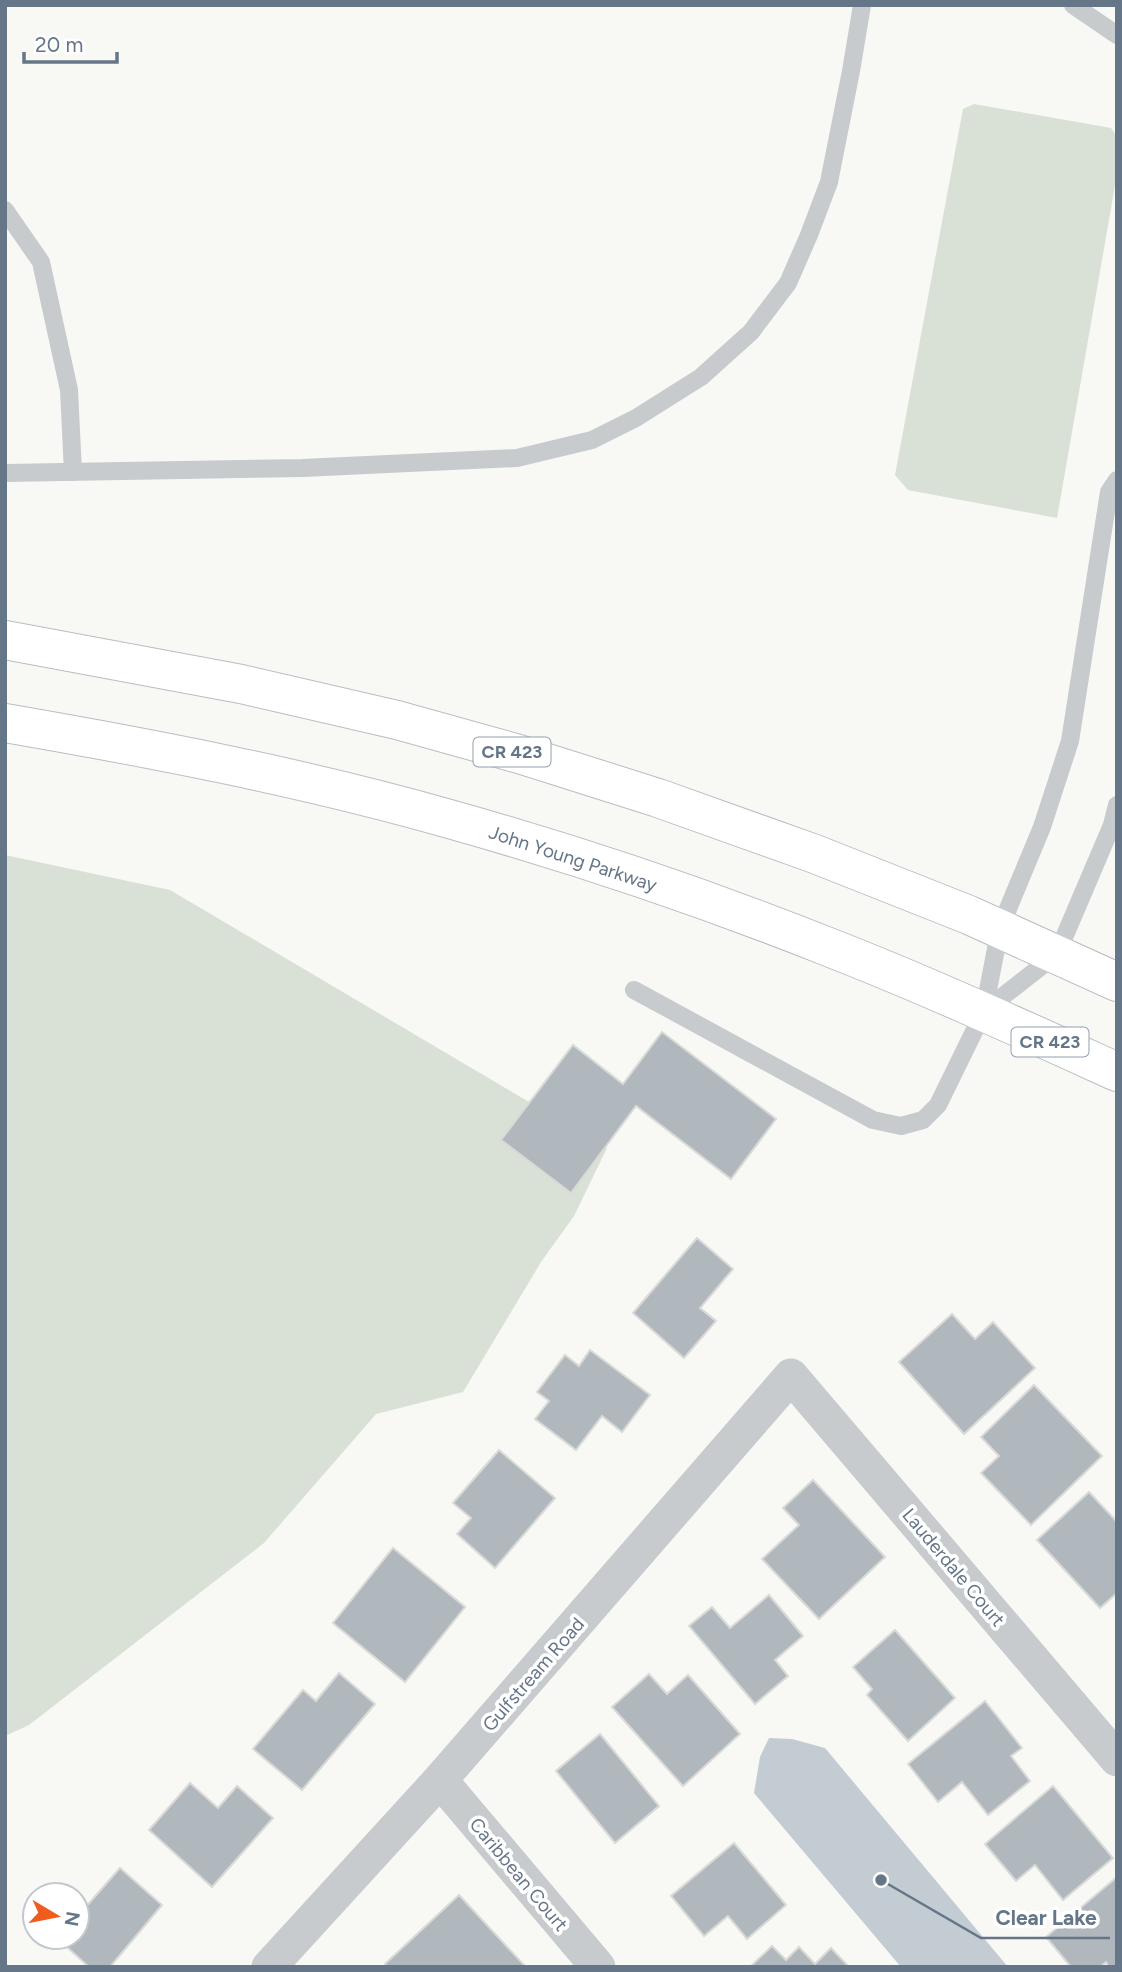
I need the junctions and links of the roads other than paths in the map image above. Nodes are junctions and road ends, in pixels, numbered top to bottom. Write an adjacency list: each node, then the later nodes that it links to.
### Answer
1 (862, 5): 5 (lane)
2 (1073, 5): 3 (lane)
3 (1117, 35)
4 (5, 210): 5 (lane)
5 (72, 472): 6 (lane)
6 (5, 473)
7 (1117, 480): 11 (lane)
8 (5, 640): 11 (main road, CR 423)
9 (5, 723): 15 (main road, John Young Parkway / CR 423)
10 (1117, 805): 12 (lane)
11 (1000, 928): 12 (main road, CR 423); 15 (lane)
12 (1057, 954): 13 (main road, CR 423); 15 (lane)
13 (1117, 982)
14 (634, 990): 15 (lane)
15 (984, 1011): 16 (main road, John Young Parkway / CR 423)
16 (1117, 1072)
17 (790, 1376): 18 (street, Lauderdale Court); 19 (street, Gulfstream Road)
18 (1117, 1759)
19 (440, 1780): 20 (street, Gulfstream Road); 21 (street, Caribbean Court)
20 (269, 1967)
21 (598, 1967)

